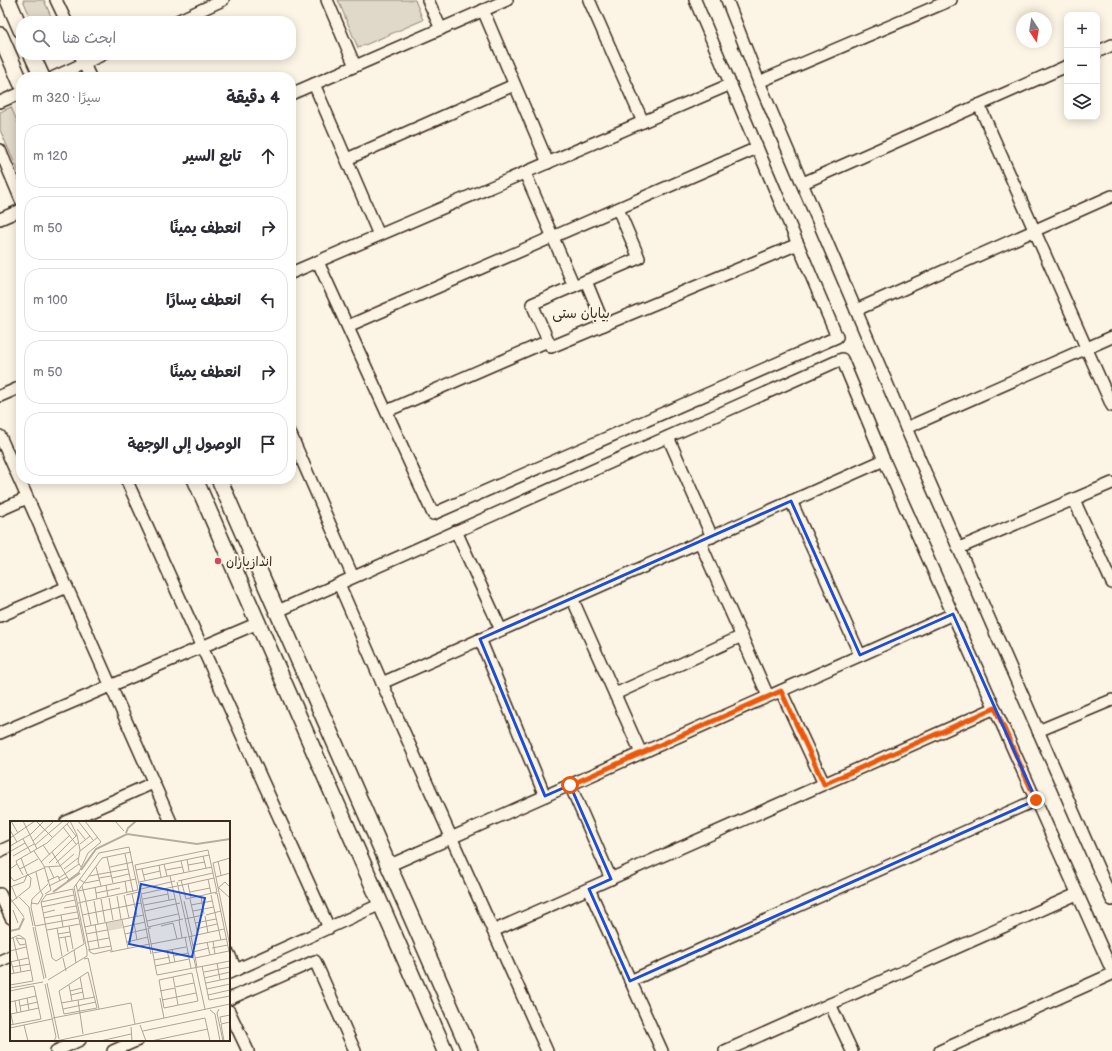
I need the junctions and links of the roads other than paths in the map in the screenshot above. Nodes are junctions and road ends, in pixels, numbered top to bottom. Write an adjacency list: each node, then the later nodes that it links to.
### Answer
1 (8, 0): 14 (street)
2 (56, 0): 12 (street)
3 (223, 0): 13 (street)
4 (327, 0): 22 (street)
5 (428, 0): 15 (street)
6 (507, 0): 11 (street)
7 (589, 0): 36 (street)
8 (695, 0): 31 (street)
9 (727, 0): 28 (street)
10 (951, 0): 28 (street)
11 (483, 10): 15 (street); 30 (street)
12 (64, 16)
13 (188, 16)
14 (16, 18)
15 (440, 29): 22 (street)
16 (0, 35): 24 (street)
17 (1112, 45): 18 (street)
18 (1100, 51)
19 (34, 60): 25 (street)
20 (80, 60): 26 (street)
21 (82, 60): 27 (street)
22 (355, 66): 29 (street)
23 (1064, 67): 35 (street)
24 (16, 72)
25 (40, 72)
26 (62, 72)
27 (88, 72)
28 (759, 82): 42 (street)
29 (314, 84): 32 (street); 39 (street)
30 (514, 84): 39 (street); 40 (street)
31 (731, 84): 36 (street); 37 (street)
32 (296, 92)
33 (16, 95): 34 (street)
34 (0, 102)
35 (979, 105): 42 (street); 48 (street)
36 (643, 122): 40 (street)
37 (757, 148): 45 (street); 51 (street)
38 (0, 150): 43 (street)
39 (346, 159): 49 (street)
40 (548, 163): 41 (street)
41 (525, 173): 49 (street); 50 (street)
42 (802, 183): 56 (street)
43 (16, 188)
44 (1112, 196): 48 (street)
45 (618, 209): 50 (street); 54 (street)
46 (16, 212): 47 (street)
47 (0, 219)
48 (1034, 230): 56 (street); 61 (street)
49 (379, 236): 52 (street)
50 (553, 237): 55 (street); 58 (street)
51 (798, 244): 57 (street); 65 (street)
52 (318, 262): 53 (street); 58 (street)
53 (296, 271)
54 (586, 281): 55 (street); 57 (street)
55 (574, 286): 60 (street)
56 (856, 310): 66 (street)
57 (604, 325): 60 (street)
58 (348, 326): 65 (street)
59 (1112, 337): 61 (street)
60 (548, 341): 65 (street)
61 (1086, 349): 64 (street); 66 (street)
62 (16, 389): 63 (street)
63 (0, 396)
64 (1112, 406)
65 (387, 411)
66 (906, 428): 84 (street)
67 (0, 436): 71 (street)
68 (668, 437): 70 (street); 81 (street); 82 (street)
69 (296, 446): 85 (street)
70 (884, 460): 79 (street); 91 (street)
71 (16, 473)
72 (1112, 483): 78 (street)
73 (21, 484): 77 (street)
74 (128, 484): 97 (street)
75 (196, 484): 93 (street)
76 (221, 484): 90 (street)
77 (27, 498): 80 (street); 88 (street)
78 (1074, 500): 84 (street); 86 (street)
79 (791, 502): 82 (street); 98 (street)
80 (0, 510)
81 (456, 532): 85 (street); 94 (street)
82 (712, 537): 83 (street)
83 (700, 542): 89 (street); 95 (street)
84 (959, 548): 106 (street)
85 (354, 577): 87 (street)
86 (1112, 583)
87 (339, 584): 90 (street); 99 (street)
88 (66, 587): 92 (street); 100 (street)
89 (572, 598): 94 (street); 102 (street)
90 (278, 611): 108 (street)
91 (953, 614): 98 (street); 105 (street)
92 (0, 616)
93 (258, 623): 97 (street); 109 (street)
94 (501, 630): 96 (street)
95 (742, 636): 102 (street); 103 (street)
96 (480, 639): 99 (street); 114 (street)
97 (202, 647): 100 (street); 129 (street)
98 (860, 655): 101 (street)
99 (382, 683): 118 (street)
100 (110, 686): 107 (street); 111 (street)
101 (781, 691): 103 (street); 112 (street)
102 (615, 694): 110 (street)
103 (768, 696): 110 (street)
104 (1112, 700): 106 (street)
105 (995, 708): 112 (street); 115 (street)
106 (1038, 731): 126 (street)
107 (0, 733)
108 (333, 740): 109 (street); 121 (street)
109 (312, 748): 127 (street)
110 (641, 753): 113 (street)
111 (153, 783): 116 (street); 117 (street)
112 (824, 784): 122 (street)
113 (570, 785): 114 (street); 122 (street)
114 (545, 796): 118 (street)
115 (1036, 800): 125 (street); 136 (street)
116 (68, 821)
117 (171, 821)
118 (452, 838): 121 (street); 130 (street)
119 (10, 846): 120 (street)
120 (0, 851)
121 (388, 866): 147 (street)
122 (611, 879): 123 (street)
123 (589, 889): 130 (street); 136 (street)
124 (0, 894): 128 (street)
125 (1078, 894): 135 (street); 138 (street)
126 (1112, 900)
127 (381, 904): 129 (street); 146 (street)
128 (10, 916)
129 (329, 928): 134 (street)
130 (493, 931): 148 (street)
131 (10, 956): 133 (street)
132 (230, 958): 134 (street)
133 (0, 961)
134 (233, 972)
135 (1112, 972): 152 (street)
136 (630, 981): 149 (street)
137 (230, 999): 145 (street)
138 (830, 1004): 150 (street); 151 (street)
139 (230, 1012): 144 (street)
140 (136, 1041): 143 (street)
141 (67, 1043): 142 (street)
142 (56, 1051)
143 (113, 1051)
144 (248, 1051)
145 (355, 1051)
146 (445, 1051)
147 (470, 1051)
148 (547, 1051)
149 (662, 1051)
150 (725, 1051)
151 (852, 1051)
152 (940, 1051)

